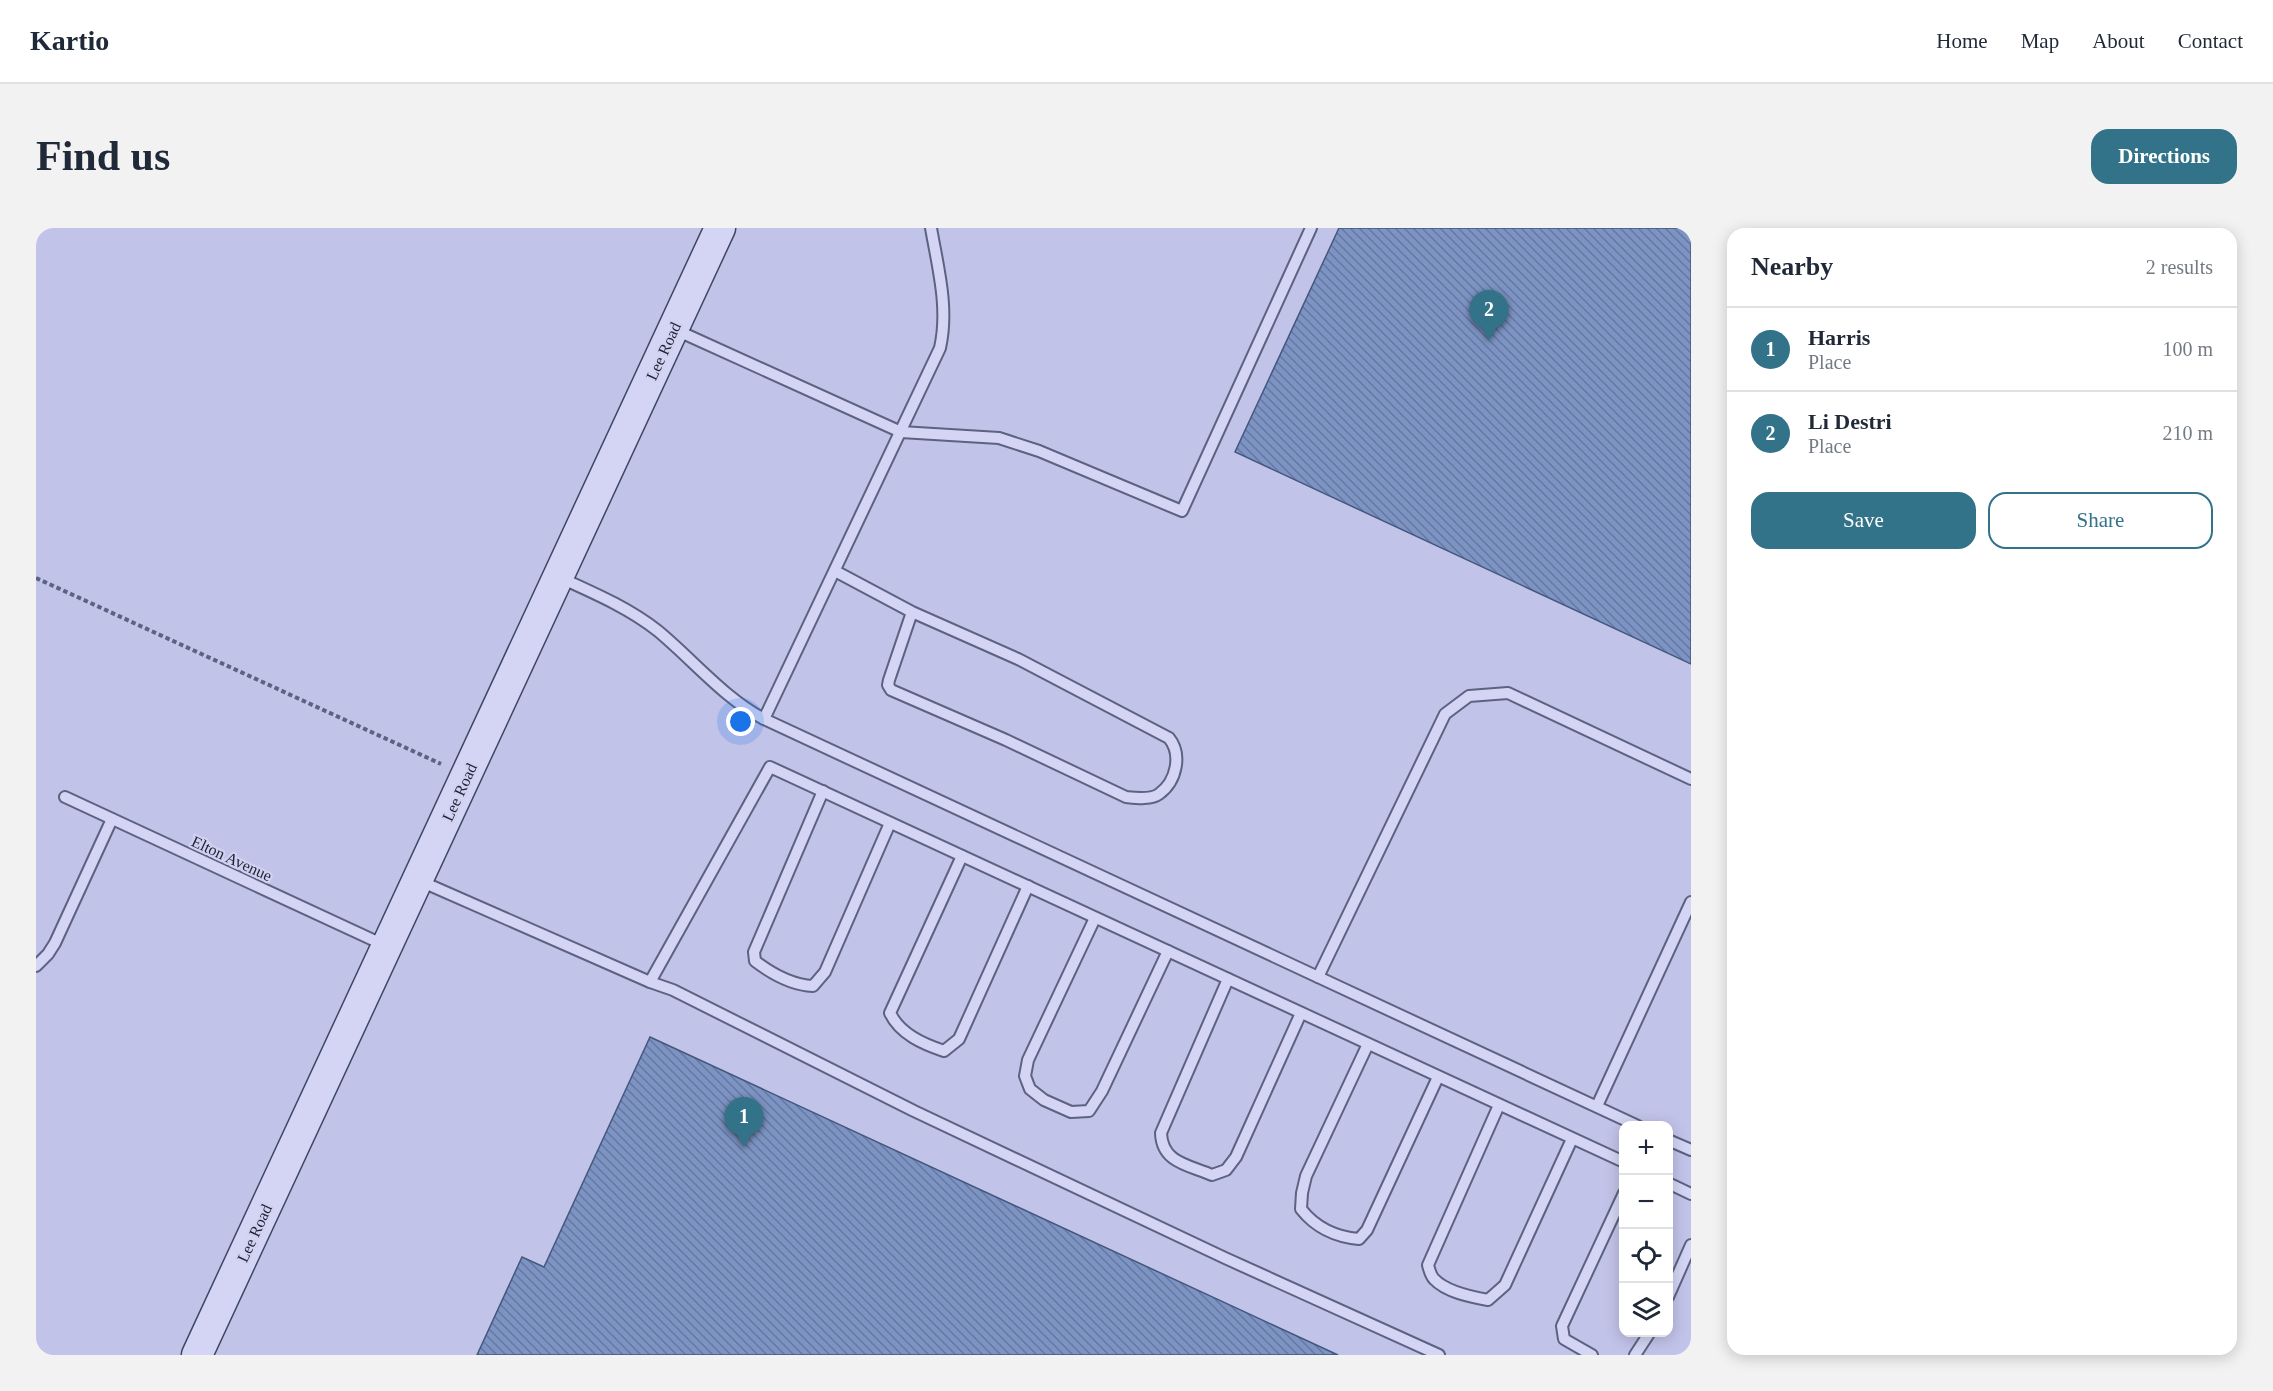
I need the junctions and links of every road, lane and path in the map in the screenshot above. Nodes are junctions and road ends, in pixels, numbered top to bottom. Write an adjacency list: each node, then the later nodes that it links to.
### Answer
1 (720, 228): 4 (street, Lee Road)
2 (930, 228): 5 (lane)
3 (1311, 228): 5 (lane)
4 (673, 328): 5 (lane); 7 (street, Lee Road)
5 (901, 432): 6 (lane)
6 (835, 572): 9 (lane); 10 (lane)
7 (558, 577): 10 (lane); 11 (street, Lee Road)
8 (36, 578): 11 (path)
9 (912, 612): 9 (lane)
10 (764, 719): 25 (lane)
11 (466, 776): 18 (street, Lee Road)
12 (1691, 779): 25 (lane)
13 (823, 791): 16 (lane); 16 (lane); 27 (lane)
14 (65, 797): 15 (lane, Elton Avenue)
15 (112, 819): 22 (lane, Elton Avenue); 24 (lane)
16 (890, 823): 17 (lane)
17 (962, 856): 19 (lane); 19 (lane)
18 (418, 879): 22 (street, Lee Road); 27 (lane)
19 (1028, 886): 21 (lane)
20 (1691, 902): 32 (lane)
21 (1095, 918): 23 (lane); 23 (lane)
22 (387, 946): 44 (street, Lee Road)
23 (1168, 951): 26 (lane)
24 (36, 966)
25 (1318, 977): 32 (lane)
26 (1228, 979): 28 (lane); 28 (lane)
27 (650, 982): 45 (lane)
28 (1301, 1013): 29 (lane)
29 (1368, 1044): 30 (lane); 30 (lane)
30 (1438, 1077): 31 (lane)
31 (1499, 1105): 34 (lane); 34 (lane)
32 (1597, 1106): 33 (lane)
33 (1629, 1121)
34 (1572, 1139): 37 (lane)
35 (1673, 1142): 36 (lane)
36 (1691, 1150)
37 (1619, 1160)
38 (1673, 1185): 39 (lane)
39 (1691, 1194)
40 (1619, 1202): 46 (lane)
41 (1691, 1245): 42 (lane)
42 (1673, 1286)
43 (1647, 1337): 47 (lane)
44 (197, 1355)
45 (1439, 1355)
46 (1592, 1355)
47 (1635, 1355)

